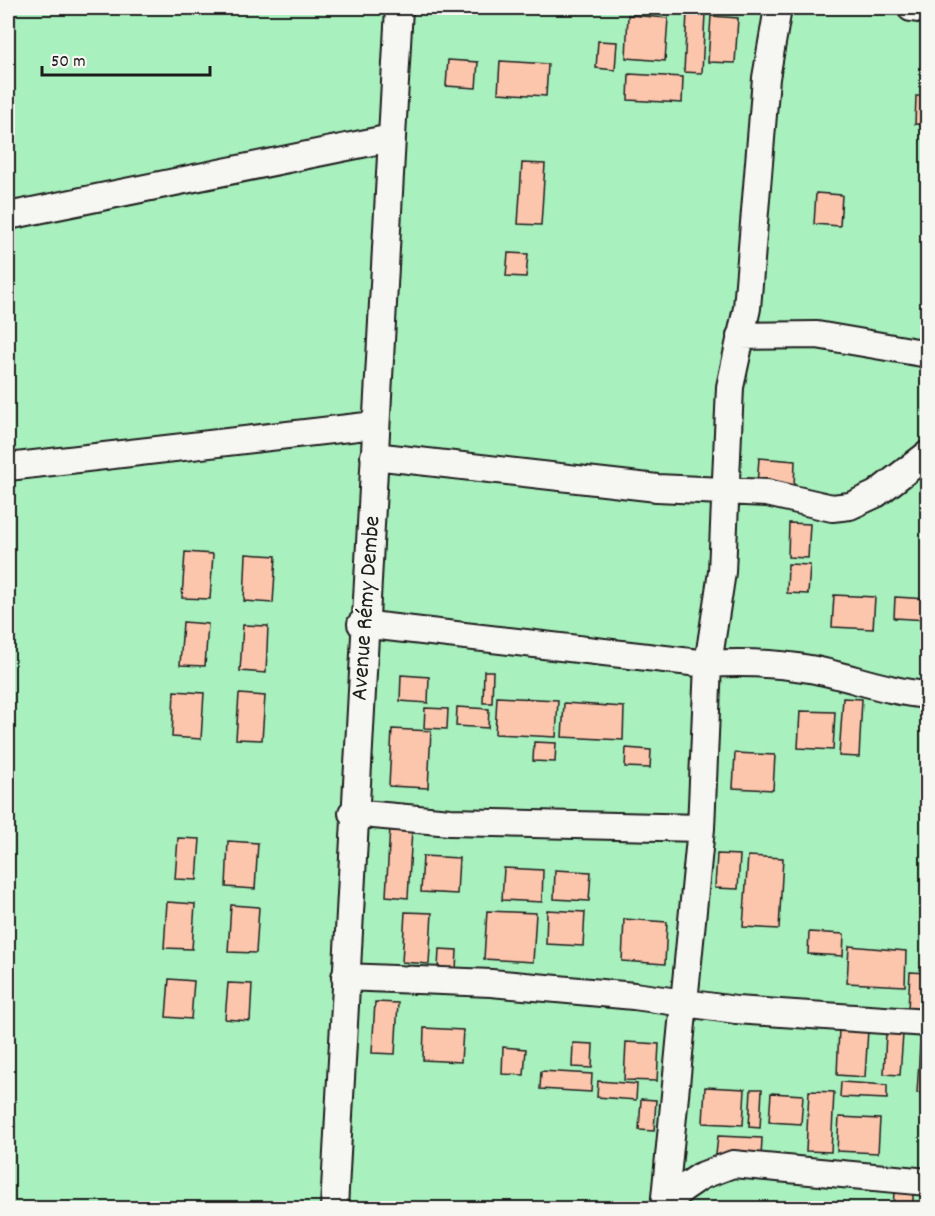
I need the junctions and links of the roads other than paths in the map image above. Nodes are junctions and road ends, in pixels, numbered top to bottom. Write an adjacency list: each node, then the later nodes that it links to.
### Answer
1 (399, 8): 3 (street, Avenue Rémy Dembe)
2 (778, 8): 5 (street)
3 (391, 138): 4 (street); 7 (street, Avenue Rémy Dembe)
4 (8, 216)
5 (740, 336): 6 (street); 11 (street)
6 (927, 354)
7 (375, 425): 9 (street, Avenue Rémy Dembe); 10 (street)
8 (927, 454): 11 (street)
9 (374, 456): 11 (street); 12 (street, Avenue Rémy Dembe)
10 (8, 467)
11 (727, 490): 13 (street)
12 (361, 624): 13 (street); 15 (street, Avenue Rémy Dembe)
13 (708, 664): 14 (street); 16 (street)
14 (927, 695)
15 (352, 813): 16 (street); 17 (street, Avenue Rémy Dembe)
16 (701, 828): 18 (street)
17 (345, 977): 18 (street); 22 (street, Avenue Rémy Dembe)
18 (683, 1002): 19 (street); 21 (street)
19 (927, 1023)
20 (927, 1182): 21 (street)
21 (664, 1207)
22 (334, 1209)

